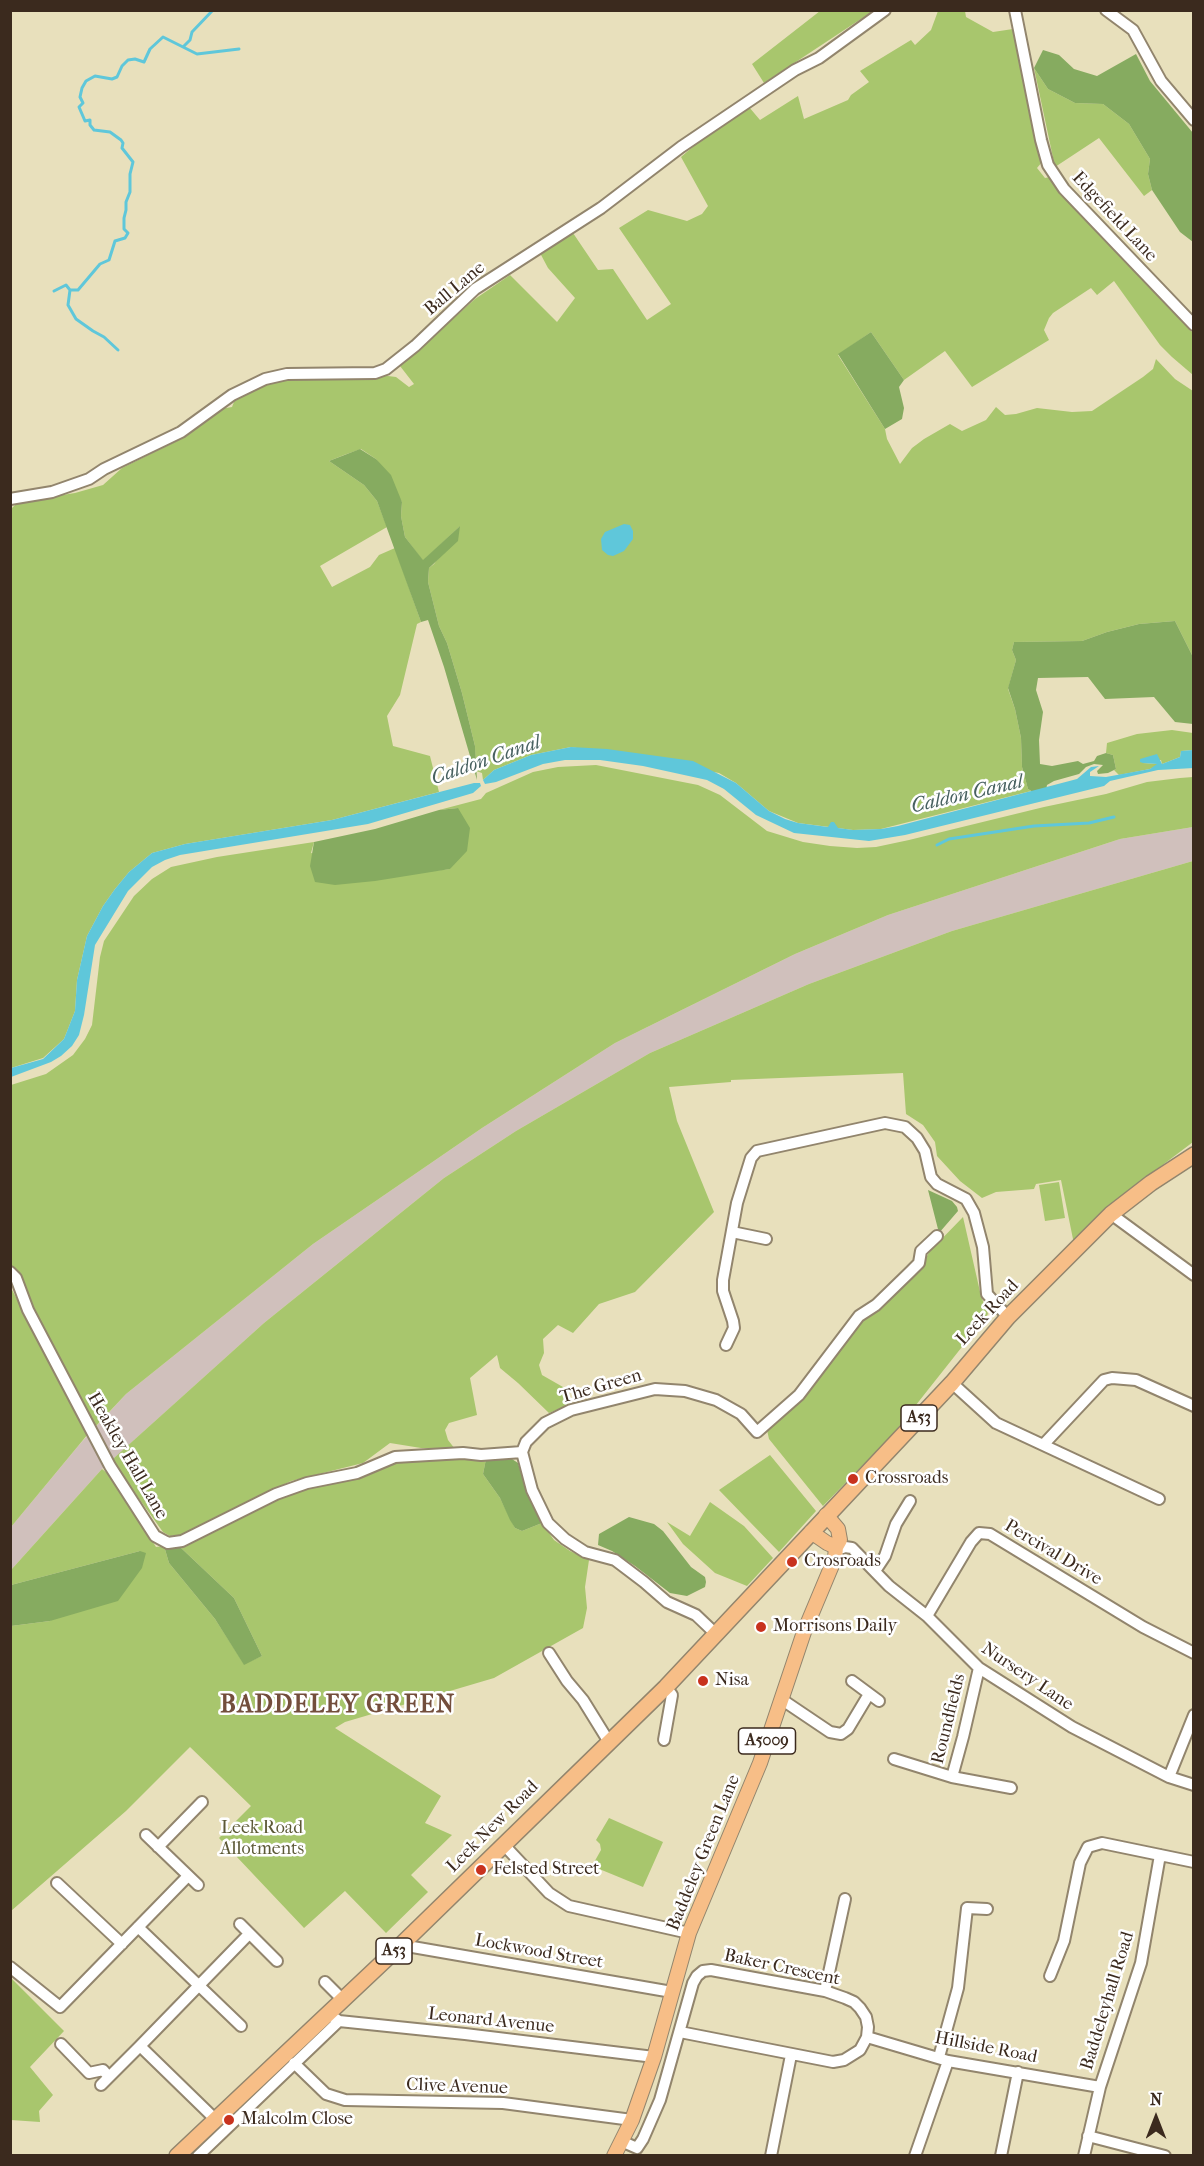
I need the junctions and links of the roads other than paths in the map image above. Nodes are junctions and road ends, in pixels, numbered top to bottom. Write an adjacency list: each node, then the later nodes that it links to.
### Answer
1 (885, 10): 6 (street, Ball Lane)
2 (1015, 10): 5 (street, Edgefield Lane)
3 (1106, 10): 4 (street)
4 (1194, 120)
5 (1194, 326)
6 (10, 499)
7 (1194, 1155): 8 (highway, Leek Road / A53)
8 (1111, 1214): 13 (street); 14 (highway, Leek Road / A53)
9 (732, 1232): 11 (street); 14 (street); 15 (street)
10 (937, 1236): 19 (street, The Green)
11 (766, 1239)
12 (10, 1272): 19 (street, Heakley Hall Lane)
13 (1194, 1275)
14 (1008, 1317): 16 (highway, Leek Road / A53)
15 (726, 1345)
16 (952, 1383): 18 (street); 22 (highway, Leek Road / A53)
17 (1194, 1406): 18 (street)
18 (1044, 1444): 20 (street)
19 (522, 1452): 27 (street)
20 (1159, 1499)
21 (910, 1501): 25 (street)
22 (826, 1515): 23 (highway, Leek New Road / A53); 24 (main road)
23 (812, 1532): 24 (main road); 27 (highway, Leek New Road / A53)
24 (836, 1549): 25 (street, Nursery Lane); 34 (main road, Baddeley Green Lane / A5009)
25 (875, 1571): 26 (street, Nursery Lane)
26 (927, 1616): 28 (street, Percival Drive); 30 (street, Nursery Lane)
27 (716, 1634): 32 (highway, Leek New Road / A53)
28 (1194, 1653)
29 (555, 1656): 38 (street)
30 (979, 1668): 40 (street, Roundfields); 41 (street, Nursery Lane)
31 (852, 1681): 33 (street)
32 (666, 1687): 37 (street); 38 (highway, Leek New Road / A53)
33 (869, 1694): 34 (street); 35 (street)
34 (781, 1699): 57 (main road, Baddeley Green Lane / A5009)
35 (879, 1701)
36 (1194, 1715): 41 (street)
37 (664, 1740)
38 (609, 1742): 46 (highway, Leek New Road / A53)
39 (894, 1759): 40 (street, Roundfields)
40 (952, 1777): 43 (street, Roundfields)
41 (1169, 1777): 42 (street, Nursery Lane)
42 (1194, 1785)
43 (1011, 1788)
44 (202, 1802): 47 (street)
45 (146, 1835): 47 (street)
46 (503, 1844): 57 (street); 60 (highway, Leek New Road / A53)
47 (158, 1847): 50 (street)
48 (1160, 1855): 49 (street); 63 (street); 83 (street, Baddeleyhall Road)
49 (1194, 1862)
50 (189, 1876): 52 (street); 56 (street)
51 (57, 1883): 59 (street)
52 (198, 1885)
53 (845, 1899): 68 (street)
54 (987, 1909): 78 (street)
55 (240, 1924): 58 (street)
56 (138, 1928): 59 (street); 65 (street)
57 (689, 1933): 67 (main road, Baddeley Green Lane / A5009)
58 (249, 1934): 61 (street); 65 (street)
59 (122, 1944): 62 (street)
60 (401, 1945): 67 (street, Lockwood Street); 69 (highway, Leek New Road / A53)
61 (277, 1961)
62 (10, 1967)
63 (1050, 1976)
64 (325, 1982): 69 (street)
65 (198, 1986): 71 (street); 75 (street)
66 (692, 1986): 67 (street, Lockwood Street); 68 (street, Baker Crescent); 72 (street)
67 (674, 1987): 77 (main road, Baddeley Green Lane / A5009)
68 (825, 1991): 73 (street, Baker Crescent)
69 (342, 2000): 70 (highway, Leek New Road / A53)
70 (333, 2017): 77 (street, Leonard Avenue); 79 (street, Leek New Road); 84 (highway, Leek New Road / A53)
71 (241, 2026)
72 (680, 2032): 76 (street); 87 (street)
73 (867, 2037): 76 (street); 78 (street, Hillside Road)
74 (62, 2044): 81 (street)
75 (140, 2046): 81 (street); 84 (street)
76 (791, 2055): 91 (street)
77 (654, 2057): 85 (main road, Baddeley Green Lane / A5009)
78 (943, 2059): 80 (street, Hillside Road); 92 (street)
79 (294, 2063): 85 (street, Clive Avenue); 89 (street, Leek New Road)
80 (1018, 2072): 83 (street, Hillside Road); 93 (street)
81 (106, 2074): 82 (street)
82 (101, 2085)
83 (1100, 2087): 86 (street, Baddeleyhall Road)
84 (215, 2119): 88 (highway, Leek New Road / A53)
85 (632, 2120): 87 (main road, Baddeley Green Lane / A5009)
86 (1088, 2136): 94 (street, Baddeleyhall Road); 95 (street)
87 (621, 2141): 90 (main road, Baddeley Green Lane / A5009)
88 (177, 2156)
89 (198, 2156)
90 (614, 2156)
91 (771, 2156)
92 (915, 2156)
93 (1001, 2156)
94 (1084, 2156)
95 (1165, 2156)

